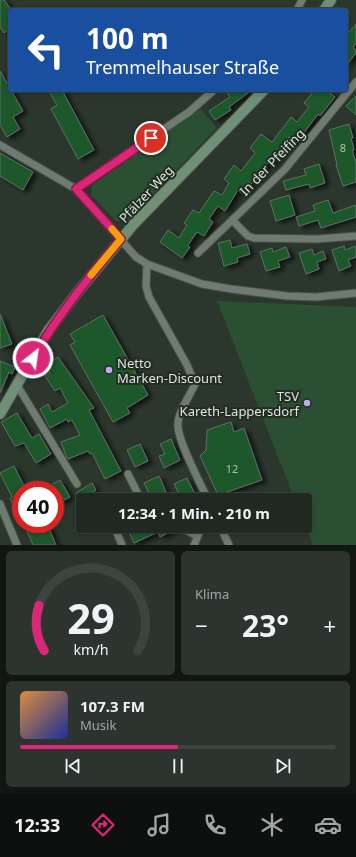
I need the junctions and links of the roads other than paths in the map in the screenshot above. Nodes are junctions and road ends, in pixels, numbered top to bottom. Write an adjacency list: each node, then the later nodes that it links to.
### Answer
1 (356, 82): 4 (street, In der Pfeifing)
2 (212, 92): 7 (street)
3 (262, 92): 10 (street, Pfälzer Weg)
4 (348, 92)
5 (348, 92): 8 (street, In der Pfeifing)
6 (0, 145): 7 (street)
7 (76, 189): 10 (street)
8 (232, 220): 9 (street); 11 (street, In der Pfeifing)
9 (356, 236)
10 (121, 239): 12 (street); 14 (street, Pfälzer Weg)
11 (198, 253)
12 (147, 264): 13 (street); 19 (street)
13 (356, 293)
14 (17, 385): 15 (street, Pfälzer Weg); 17 (street)
15 (0, 414)
16 (128, 474): 18 (street)
17 (77, 484)
18 (138, 493)
19 (205, 493)
20 (0, 504): 26 (street)
21 (117, 533): 27 (street)
22 (191, 533): 25 (street)
23 (198, 533): 25 (street)
24 (223, 533): 29 (street)
25 (197, 536): 28 (street)
26 (17, 545)
27 (122, 545)
28 (194, 545)
29 (229, 545)

